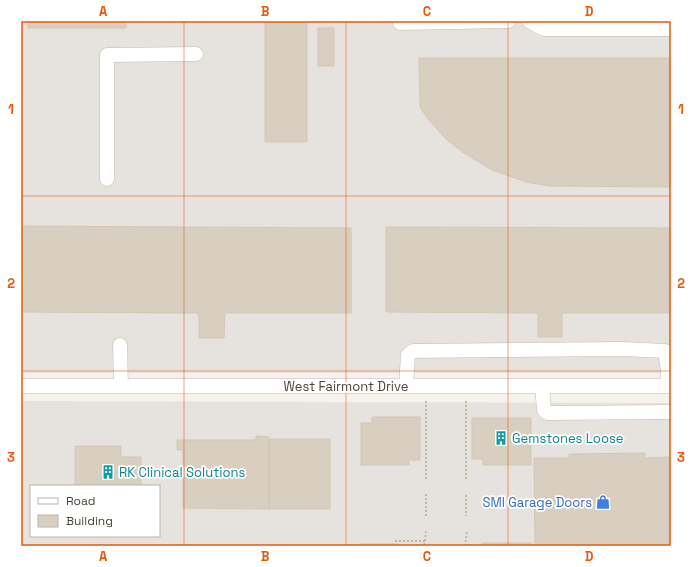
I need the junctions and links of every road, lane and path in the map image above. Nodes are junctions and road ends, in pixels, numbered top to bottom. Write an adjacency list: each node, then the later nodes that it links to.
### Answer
1 (509, 21): 3 (street)
2 (529, 21): 4 (street)
3 (400, 24)
4 (671, 29)
5 (196, 54): 6 (street)
6 (107, 179)
7 (120, 345): 9 (street)
8 (21, 386): 9 (street, West Fairmont Drive)
9 (122, 386): 10 (street, West Fairmont Drive)
10 (406, 386): 11 (street, West Fairmont Drive); 12 (street)
11 (542, 386): 12 (street, West Fairmont Drive); 15 (street)
12 (669, 386)
13 (426, 401): 16 (path)
14 (466, 401): 17 (path)
15 (671, 412)
16 (426, 480)
17 (466, 480)
18 (426, 494): 20 (path)
19 (466, 495): 21 (path)
20 (426, 516)
21 (466, 516)
22 (426, 530): 25 (path)
23 (467, 531): 27 (path)
24 (395, 541): 25 (path)
25 (425, 541): 26 (path)
26 (424, 546)
27 (464, 546)

